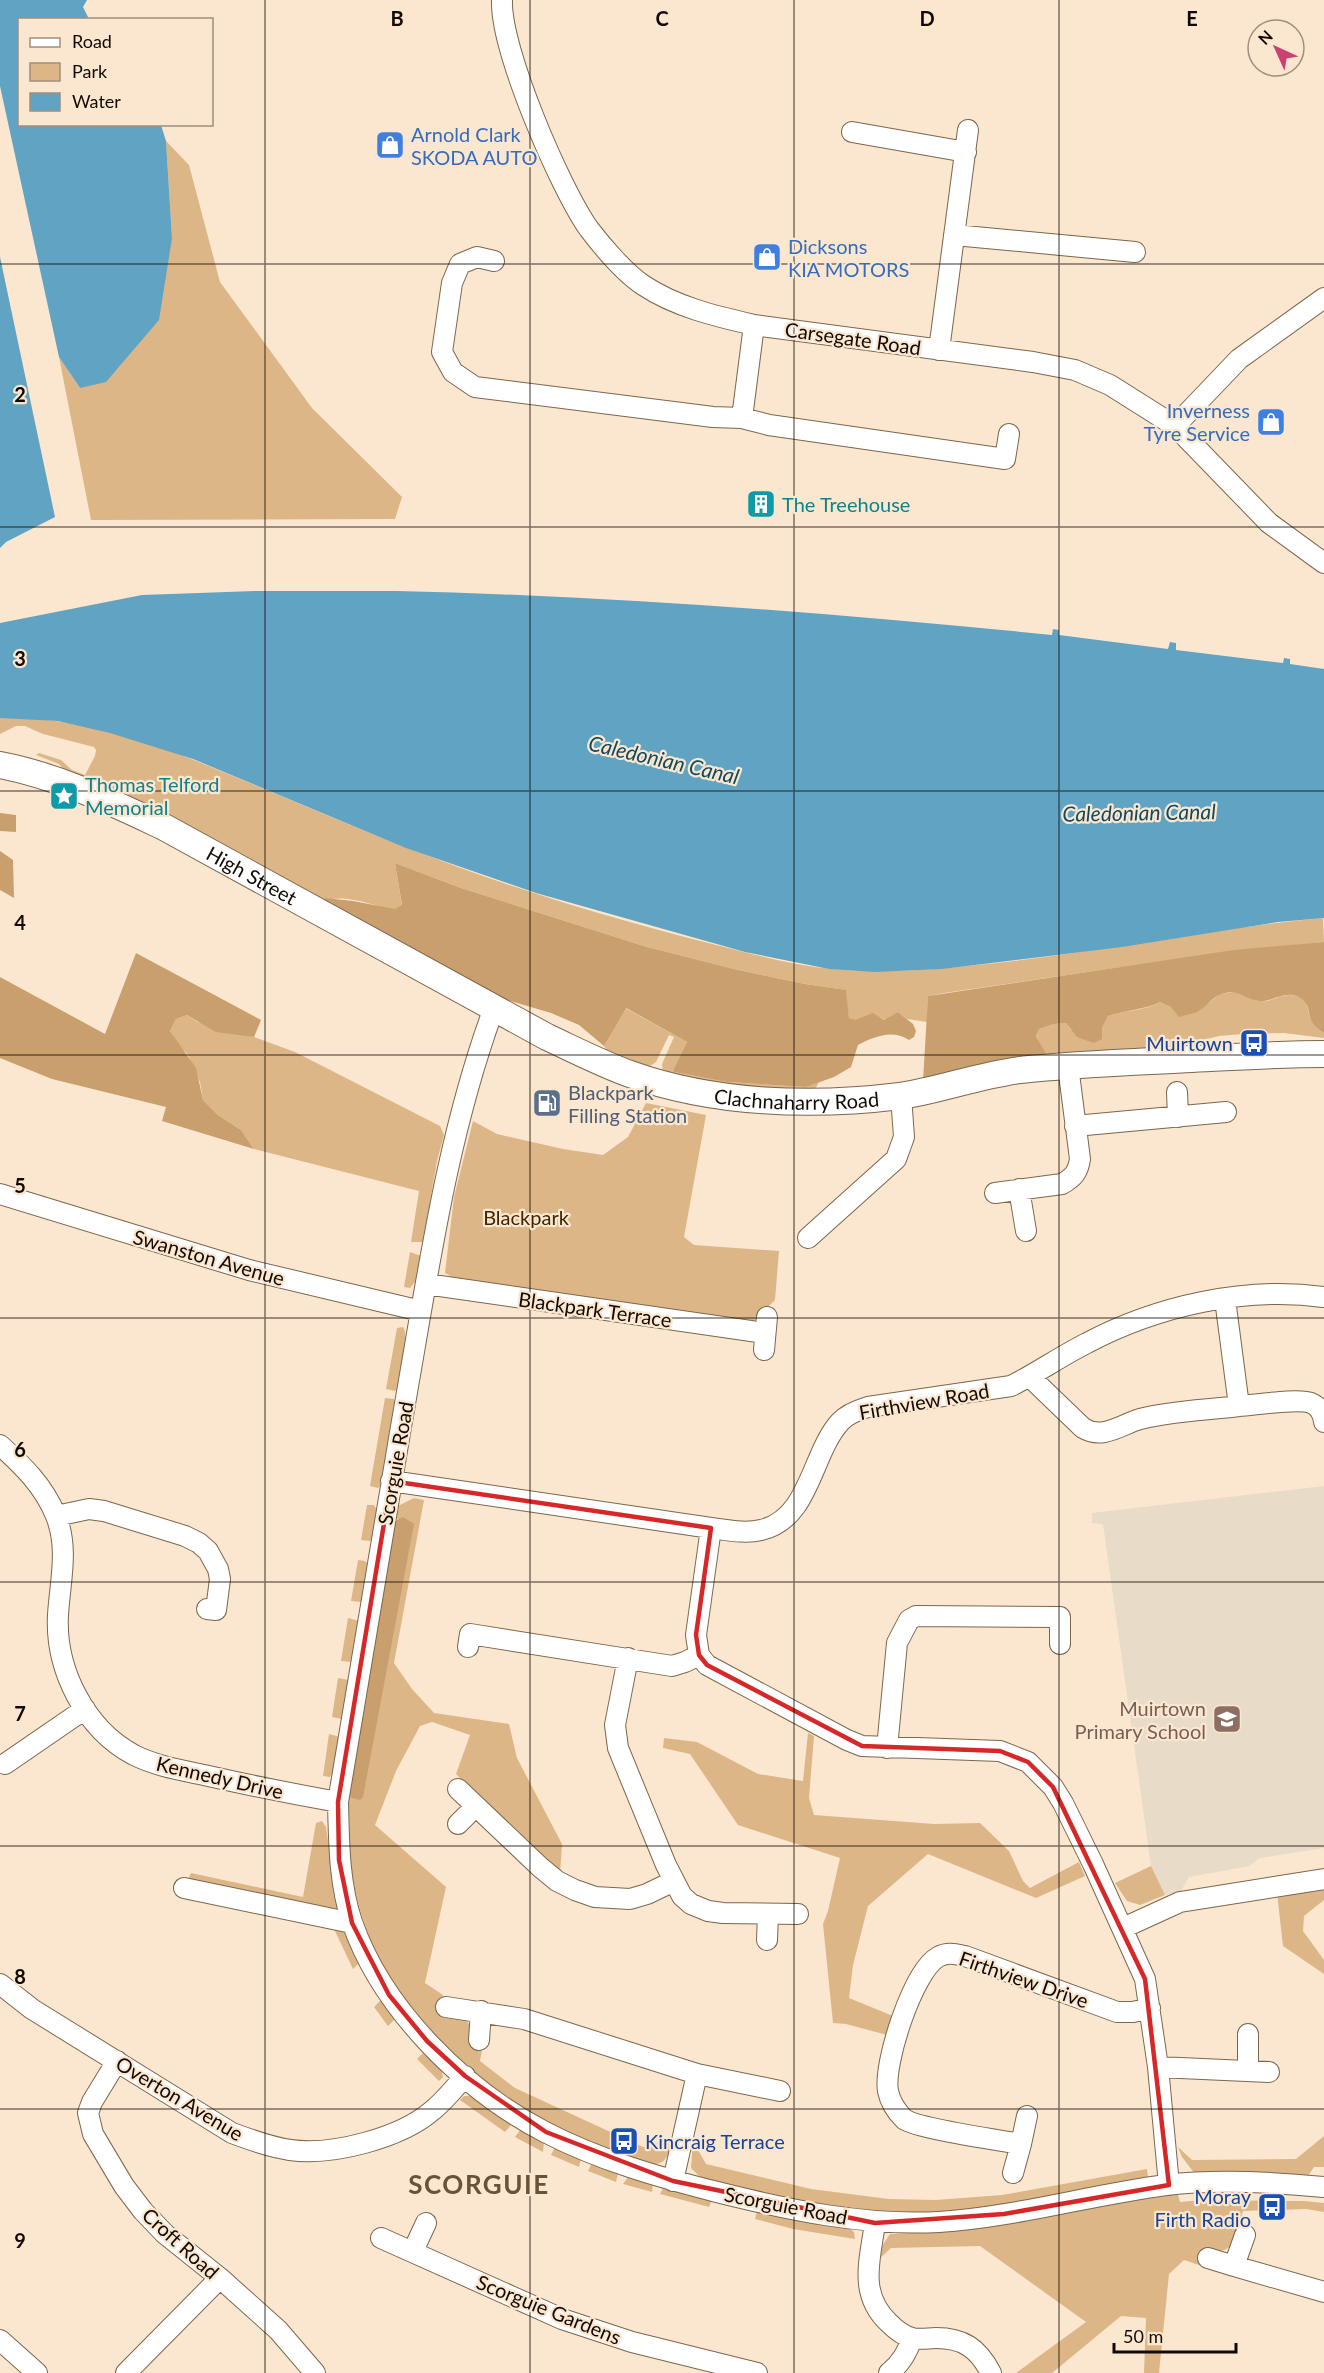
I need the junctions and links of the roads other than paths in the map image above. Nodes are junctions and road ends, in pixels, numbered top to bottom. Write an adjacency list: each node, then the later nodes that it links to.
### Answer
1 (502, 0): 9 (street, Carsegate Road)
2 (968, 130): 4 (street)
3 (852, 132): 4 (street)
4 (966, 152): 5 (street)
5 (954, 235): 6 (street); 10 (street)
6 (1136, 252)
7 (494, 261): 11 (street)
8 (1324, 298): 12 (street)
9 (754, 325): 10 (street, Carsegate Road); 11 (street)
10 (939, 350): 12 (street, Carsegate Road)
11 (742, 418): 13 (street)
12 (1175, 426): 14 (street, Carsegate Road)
13 (1009, 434)
14 (1324, 563)
15 (0, 765): 16 (main road, High Street)
16 (494, 1008): 20 (main road, Clachnaharry Road); 29 (street, Scorguie Road)
17 (1324, 1054): 18 (main road, Clachnaharry Road)
18 (1068, 1066): 20 (main road, Clachnaharry Road); 23 (street)
19 (1177, 1092): 22 (street)
20 (902, 1096): 28 (street, Clachnaharry Road)
21 (1226, 1112): 22 (street)
22 (1178, 1117): 23 (street)
23 (1075, 1126): 24 (street)
24 (1019, 1190): 25 (street); 27 (street)
25 (995, 1193)
26 (0, 1194): 32 (street, Swanston Avenue)
27 (1026, 1231)
28 (808, 1238)
29 (426, 1284): 32 (street, Scorguie Road); 33 (street, Blackpark Terrace)
30 (1324, 1297): 31 (street, Firthview Road)
31 (1225, 1299): 34 (street, Firthview Road); 35 (street)
32 (421, 1311): 38 (street, Scorguie Road)
33 (765, 1333)
34 (1030, 1377): 35 (street); 40 (street, Firthview Road)
35 (1239, 1406): 36 (street)
36 (1324, 1422)
37 (0, 1445): 39 (street, Kennedy Drive)
38 (391, 1481): 40 (street, Firthview Road); 50 (street, Scorguie Road)
39 (56, 1516): 41 (street); 46 (street, Kennedy Drive)
40 (711, 1528): 44 (street)
41 (207, 1609)
42 (1060, 1644): 47 (street)
43 (468, 1647): 45 (street)
44 (699, 1655): 45 (street); 47 (street)
45 (628, 1658): 54 (street)
46 (85, 1709): 48 (street); 50 (street, Kennedy Drive)
47 (887, 1748): 59 (street)
48 (7, 1766)
49 (458, 1789): 51 (street)
50 (338, 1802): 58 (street, Scorguie Road)
51 (476, 1806): 52 (street); 54 (street)
52 (458, 1824)
53 (1324, 1879): 59 (street)
54 (674, 1881): 56 (street)
55 (184, 1888): 58 (street)
56 (768, 1914): 57 (street); 60 (street)
57 (798, 1914)
58 (352, 1923): 72 (street, Scorguie Road)
59 (1123, 1928): 63 (street)
60 (767, 1940)
61 (0, 1984): 67 (street, Overton Avenue)
62 (446, 2007): 64 (street)
63 (1150, 2008): 68 (street); 75 (street, Firthview Drive)
64 (481, 2011): 66 (street); 71 (street)
65 (1248, 2034): 69 (street)
66 (479, 2040)
67 (117, 2061): 72 (street, Overton Avenue); 87 (street, Croft Road)
68 (1158, 2067): 69 (street); 78 (street)
69 (1248, 2071): 70 (street)
70 (1269, 2072)
71 (697, 2074): 73 (street); 77 (street)
72 (465, 2076): 77 (street, Scorguie Road)
73 (780, 2091)
74 (1027, 2116): 75 (street)
75 (1021, 2144): 76 (street)
76 (1013, 2173)
77 (674, 2181): 81 (street, Scorguie Road)
78 (1169, 2185): 79 (street, Scorguie Road); 81 (street, Scorguie Road)
79 (1324, 2187)
80 (426, 2223): 84 (street)
81 (875, 2223): 89 (street)
82 (1245, 2235): 86 (street)
83 (381, 2238): 84 (street, Scorguie Gardens)
84 (413, 2251): 94 (street, Scorguie Gardens)
85 (1208, 2258): 86 (street)
86 (1234, 2265): 88 (street)
87 (220, 2278): 92 (street); 93 (street, Croft Road)
88 (1324, 2292)
89 (912, 2338): 95 (street); 96 (street)
90 (0, 2340): 91 (street)
91 (37, 2373)
92 (126, 2373)
93 (315, 2373)
94 (757, 2373)
95 (889, 2373)
96 (991, 2373)

